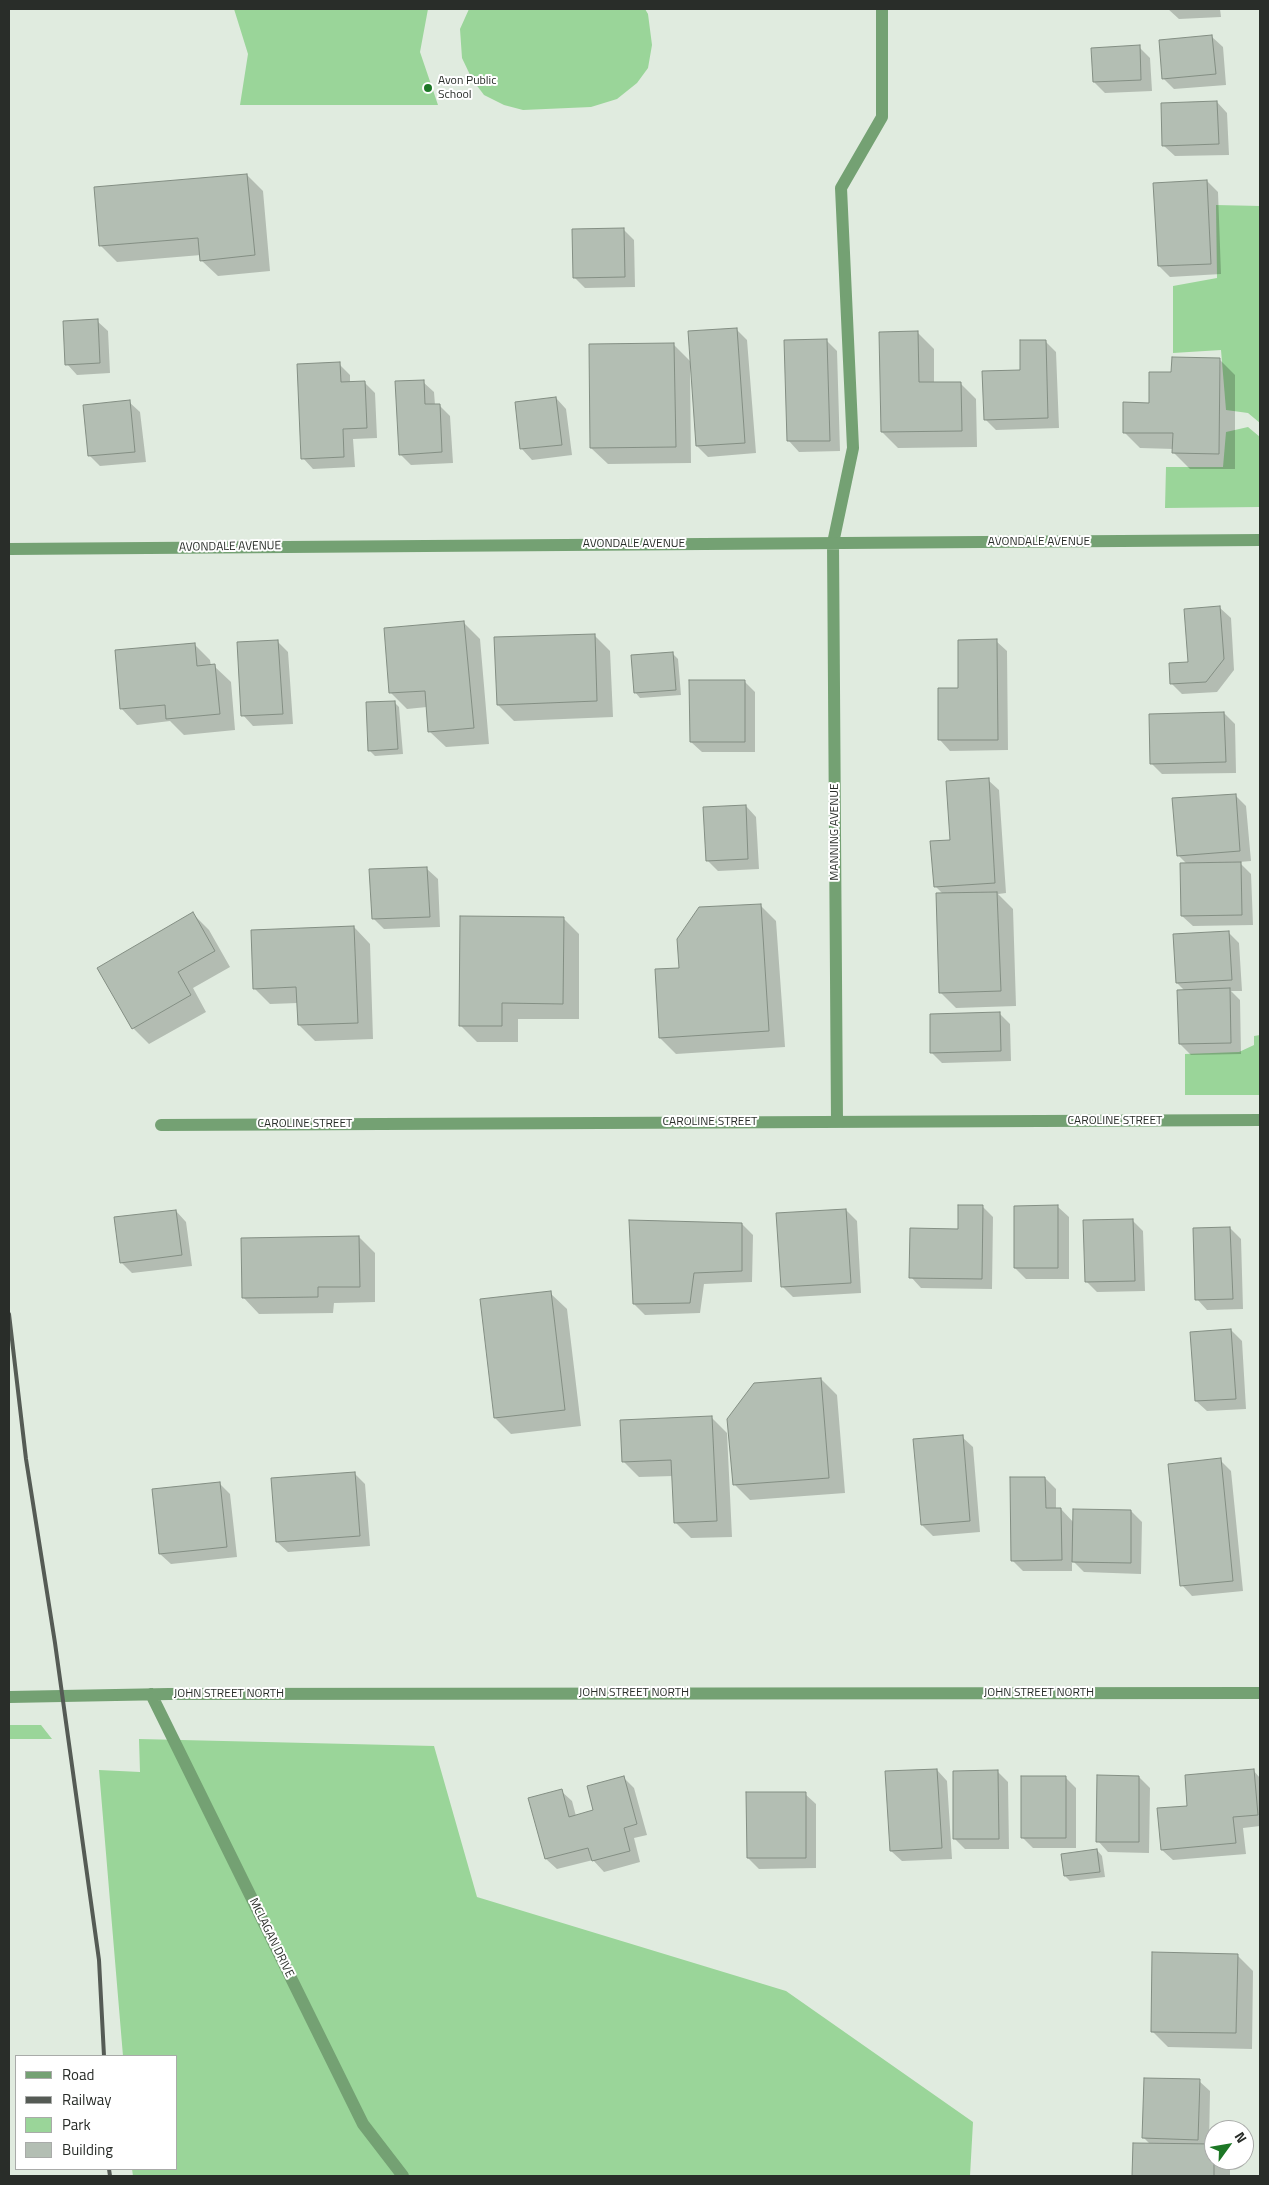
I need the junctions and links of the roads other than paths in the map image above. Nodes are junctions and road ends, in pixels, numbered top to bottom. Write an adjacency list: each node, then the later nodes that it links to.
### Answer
1 (882, 9): 3 (street, MANNING AVENUE)
2 (1260, 540): 3 (street, AVONDALE AVENUE)
3 (833, 543): 4 (street, AVONDALE AVENUE); 6 (street, MANNING AVENUE)
4 (9, 549)
5 (1260, 1120): 6 (street, CAROLINE STREET)
6 (837, 1122): 7 (street, CAROLINE STREET)
7 (161, 1125)
8 (1260, 1693): 9 (street, JOHN STREET NORTH)
9 (151, 1694): 10 (street, JOHN STREET NORTH); 11 (street, MCLAGAN DRIVE)
10 (9, 1697)
11 (402, 2176)

